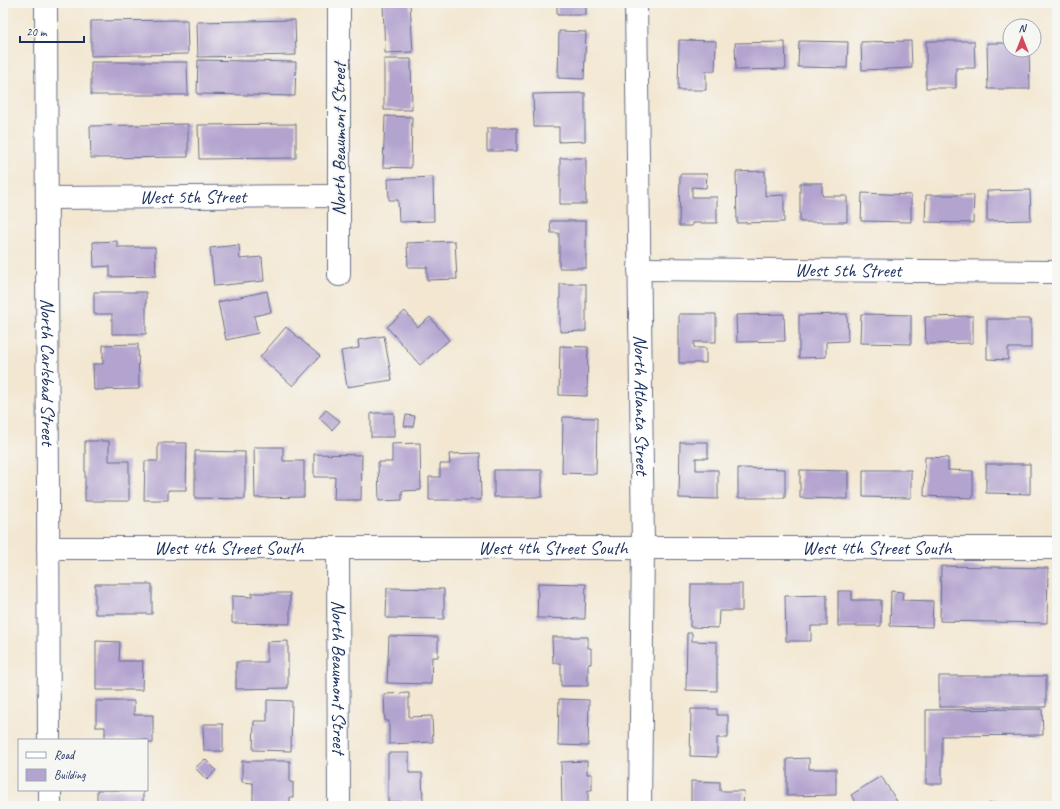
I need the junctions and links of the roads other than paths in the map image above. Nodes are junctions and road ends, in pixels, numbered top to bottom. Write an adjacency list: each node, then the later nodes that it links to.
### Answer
1 (46, 3): 5 (street, North Carlsbad Street)
2 (339, 3): 4 (street, North Beaumont Street)
3 (636, 3): 6 (street, North Atlanta Street)
4 (339, 196): 5 (street, West 5th Street); 8 (street, North Beaumont Street)
5 (47, 198): 10 (street, North Carlsbad Street)
6 (639, 269): 7 (street, West 5th Street); 9 (street, North Atlanta Street)
7 (1057, 272)
8 (339, 274)
9 (643, 547): 11 (street, West 4th Street South); 12 (street, West 4th Street South); 17 (street, North Atlanta Street)
10 (48, 548): 12 (street, West 4th Street South); 13 (street, North Carlsbad Street)
11 (1057, 548)
12 (338, 549): 16 (street, North Beaumont Street)
13 (49, 739)
14 (50, 791): 15 (street)
15 (50, 806)
16 (339, 806)
17 (640, 806)

